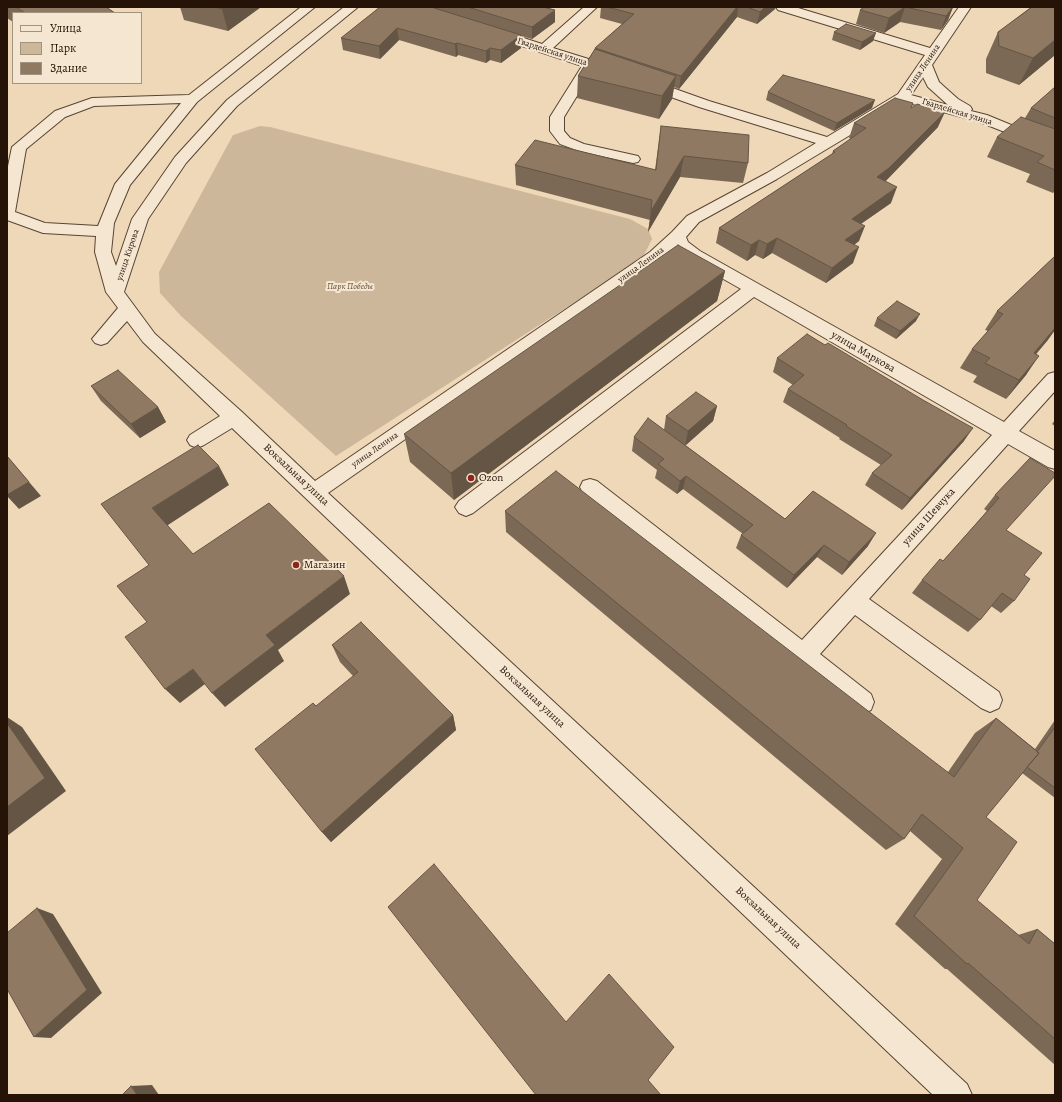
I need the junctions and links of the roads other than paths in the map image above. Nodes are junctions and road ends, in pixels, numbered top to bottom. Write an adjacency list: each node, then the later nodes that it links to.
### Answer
1 (310, 7): 11 (street, улица Кирова)
2 (352, 7): 20 (street, улица Кирова)
3 (591, 7): 7 (street)
4 (782, 7): 8 (street)
5 (965, 7): 8 (street, улица Ленина)
6 (478, 28): 7 (street, Гвардейская улица)
7 (544, 49): 9 (street, Гвардейская улица)
8 (929, 59): 10 (street, улица Ленина); 12 (street)
9 (590, 64): 13 (street, Гвардейская улица); 15 (street)
10 (903, 97): 12 (street, Гвардейская улица); 13 (street, улица Ленина)
11 (192, 99): 16 (street); 17 (street, улица Кирова)
12 (982, 118): 14 (street, Гвардейская улица)
13 (828, 142): 18 (street, улица Ленина)
14 (1055, 148)
15 (633, 159)
16 (7, 214): 17 (street)
17 (105, 232): 20 (street, улица Кирова)
18 (678, 236): 19 (street, улица Маркова); 28 (street, улица Ленина)
19 (752, 289): 24 (street, улица Маркова); 29 (street)
20 (121, 301): 21 (street); 23 (street, Вокзальная улица)
21 (102, 339)
22 (1055, 379): 24 (street, улица Шевчука)
23 (234, 417): 25 (street); 28 (street, Вокзальная улица)
24 (1005, 433): 26 (street, улица Маркова); 30 (street, улица Шевчука)
25 (197, 440)
26 (1055, 461)
27 (590, 487): 31 (street)
28 (314, 492): 34 (street, Вокзальная улица)
29 (466, 507)
30 (854, 600): 31 (street, улица Шевчука); 32 (street)
31 (803, 656): 33 (street)
32 (990, 700)
33 (862, 702)
34 (956, 1095)

